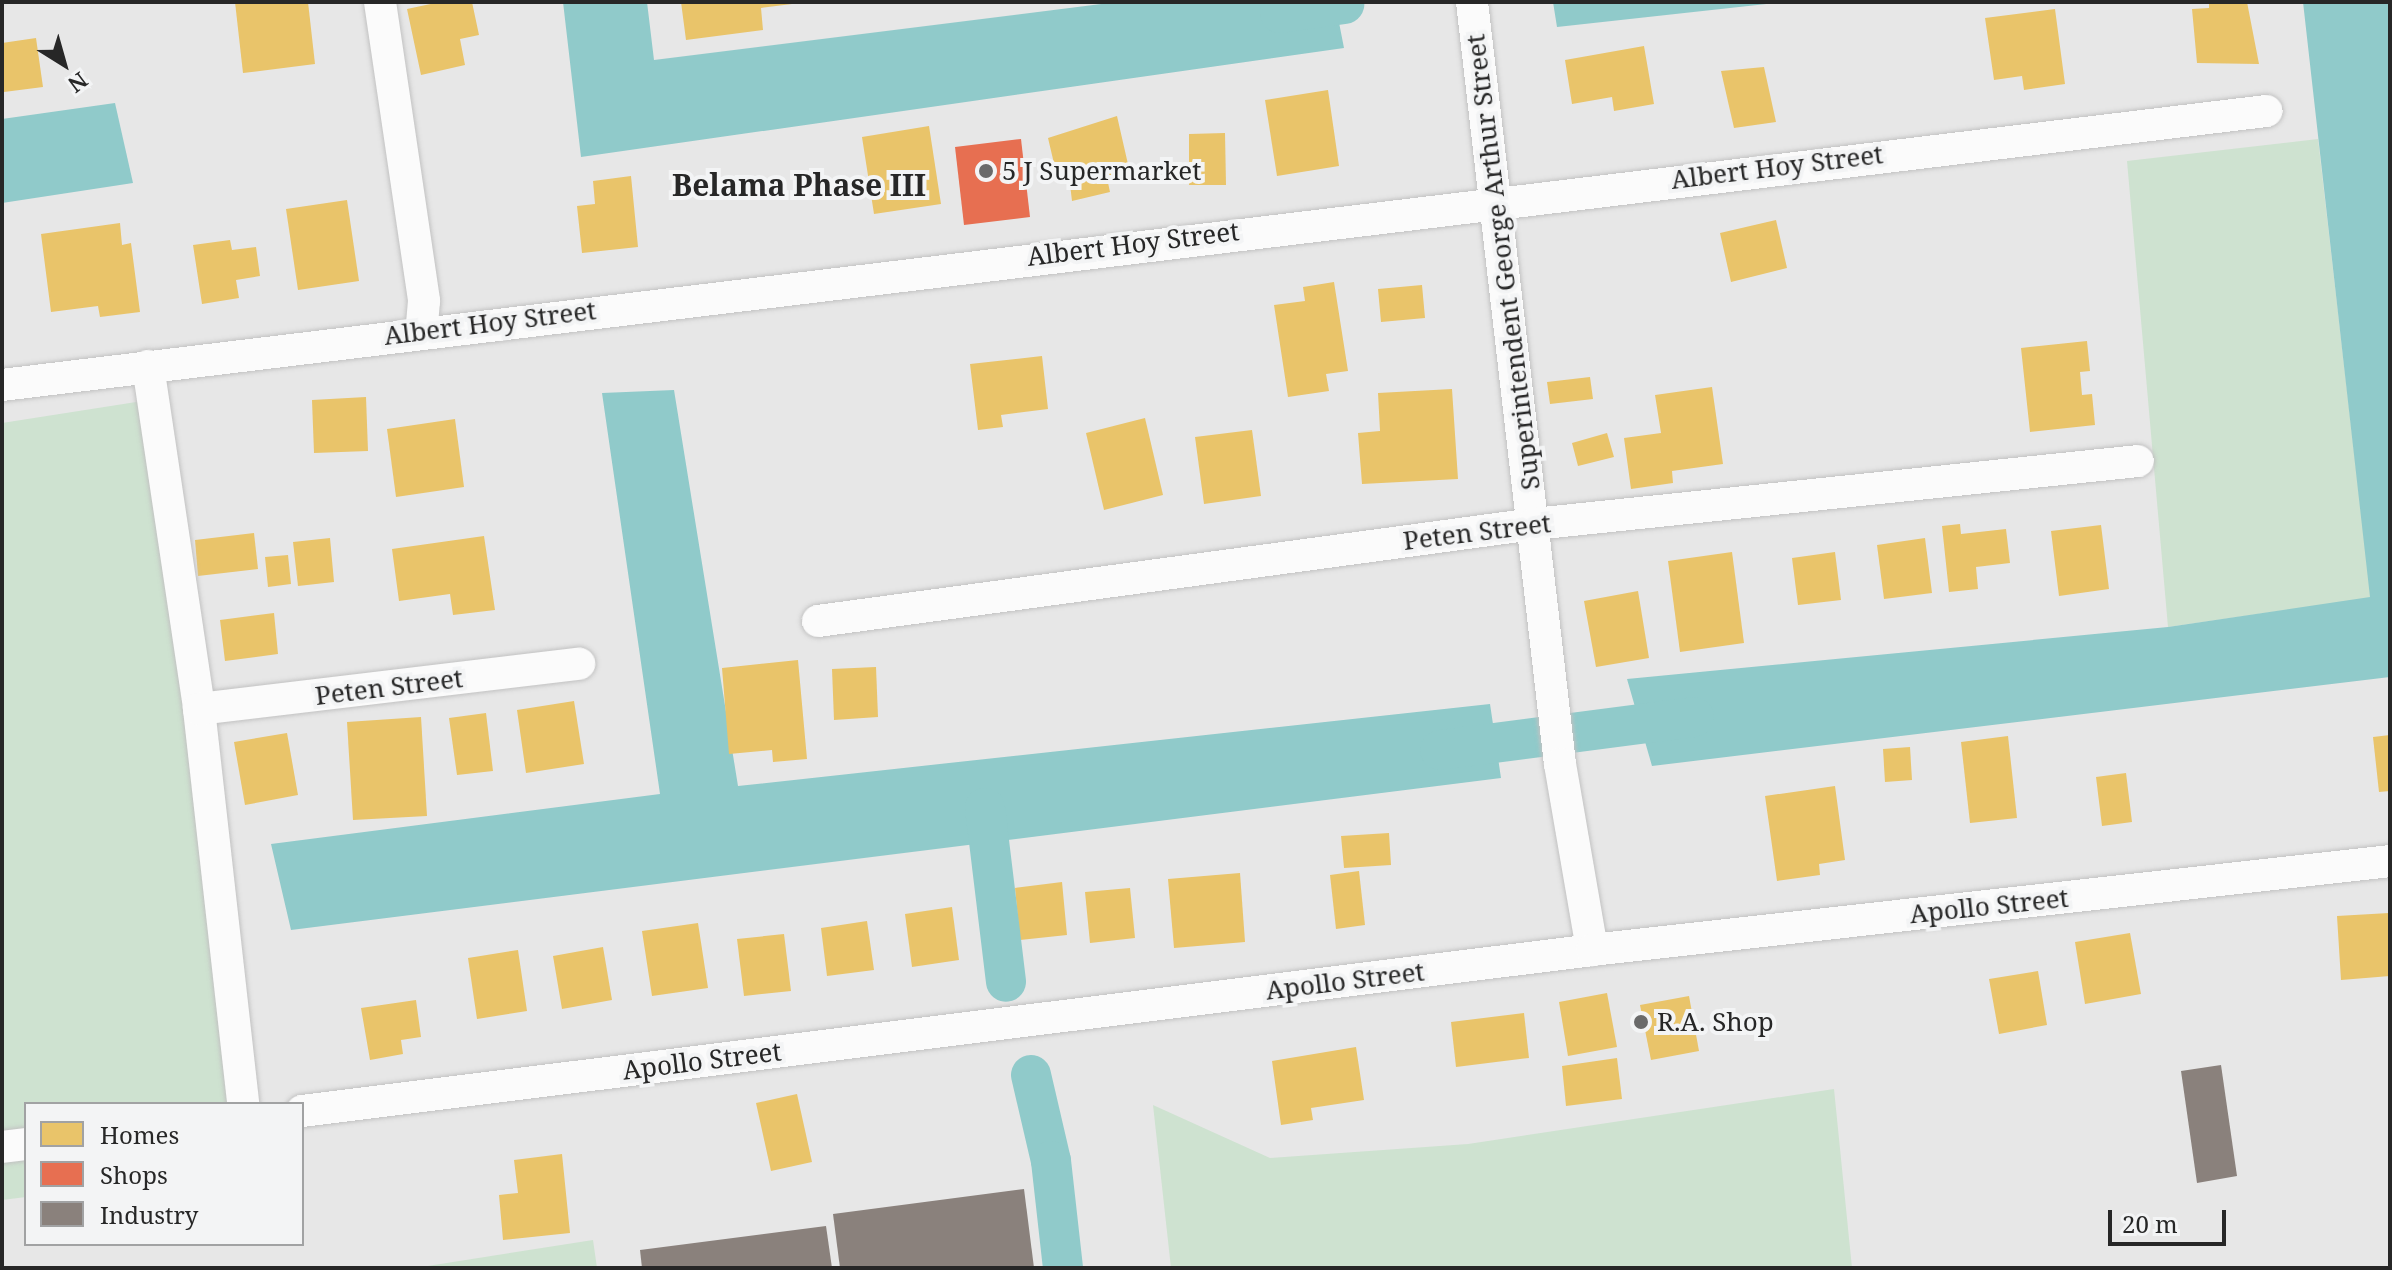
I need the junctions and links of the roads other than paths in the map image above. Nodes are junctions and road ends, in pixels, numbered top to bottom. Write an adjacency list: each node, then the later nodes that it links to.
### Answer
1 (380, 2): 5 (street)
2 (1472, 2): 4 (street, Superintendent George Arthur Street)
3 (2266, 111): 4 (street, Albert Hoy Street)
4 (1497, 199): 5 (street, Albert Hoy Street); 9 (street, Superintendent George Arthur Street)
5 (421, 333): 6 (street, Albert Hoy Street)
6 (148, 366): 7 (street, Albert Hoy Street); 12 (street)
7 (2, 385)
8 (2138, 461): 9 (street, Peten Street)
9 (1534, 524): 10 (street, Peten Street); 14 (street, Superintendent George Arthur Street)
10 (818, 621)
11 (579, 664): 12 (street, Peten Street)
12 (199, 709): 15 (street)
13 (2390, 861): 14 (street, Apollo Street)
14 (1592, 950): 16 (street, Apollo Street)
15 (243, 1102)
16 (304, 1111)
17 (24, 1144): 18 (street)
18 (2, 1147)

